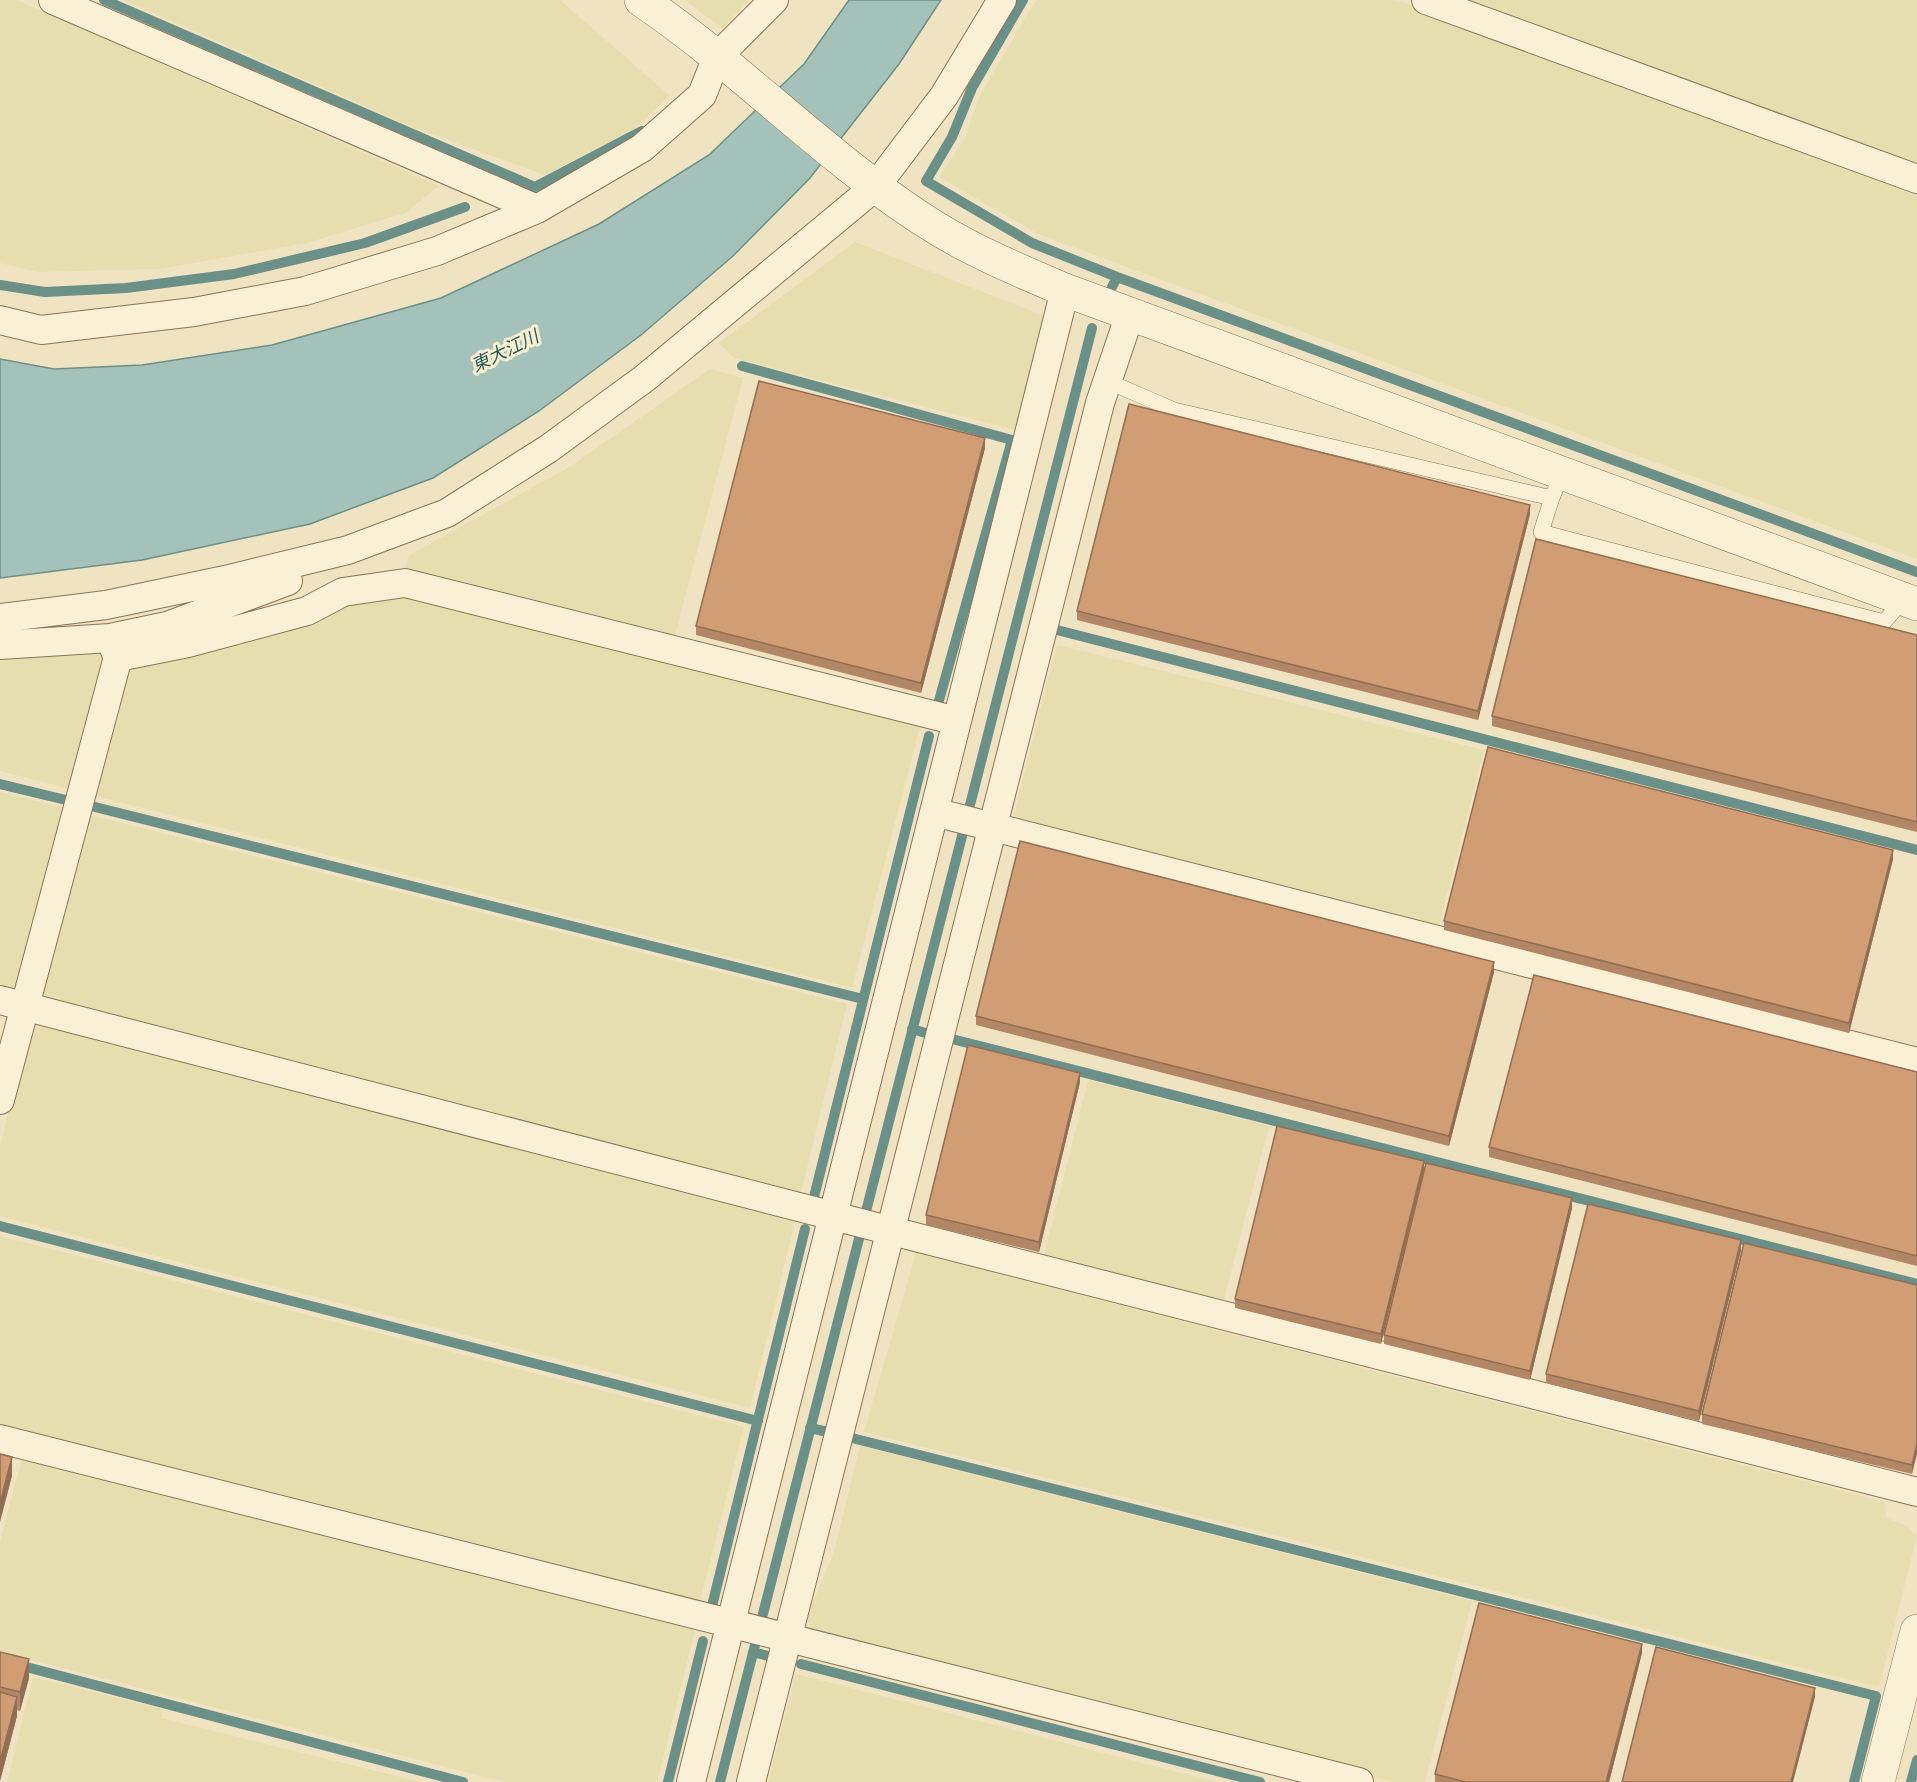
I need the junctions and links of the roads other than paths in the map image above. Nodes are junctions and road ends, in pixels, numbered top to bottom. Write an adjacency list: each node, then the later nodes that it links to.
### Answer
1 (53, 0): 9 (street)
2 (641, 0): 6 (street)
3 (774, 0): 6 (street)
4 (1002, 0): 8 (street)
5 (1426, 0): 7 (street)
6 (717, 57): 8 (street); 9 (street)
7 (1917, 179)
8 (871, 183): 10 (street); 15 (street)
9 (537, 209): 12 (street)
10 (1065, 290): 11 (street); 20 (street)
11 (1130, 314): 13 (street); 14 (street)
12 (0, 320)
13 (1107, 381): 14 (lane); 22 (street)
14 (1557, 486): 16 (street); 16 (lane)
15 (319, 557): 17 (street); 19 (street)
16 (1911, 602)
17 (0, 618)
18 (0, 645): 19 (street)
19 (114, 647): 20 (street); 23 (street)
20 (957, 721): 21 (street)
21 (942, 814): 22 (street); 26 (street)
22 (987, 826): 24 (street); 27 (street)
23 (12, 1004): 25 (street); 26 (street)
24 (1917, 1062)
25 (0, 1100)
26 (841, 1218): 27 (street); 30 (street)
27 (885, 1229): 29 (street); 32 (street)
28 (0, 1439): 30 (street)
29 (1917, 1492)
30 (735, 1625): 32 (street); 33 (street)
31 (1917, 1631): 36 (street)
32 (782, 1636): 34 (street); 35 (street)
33 (691, 1782)
34 (751, 1782)
35 (1359, 1782)
36 (1878, 1782)

